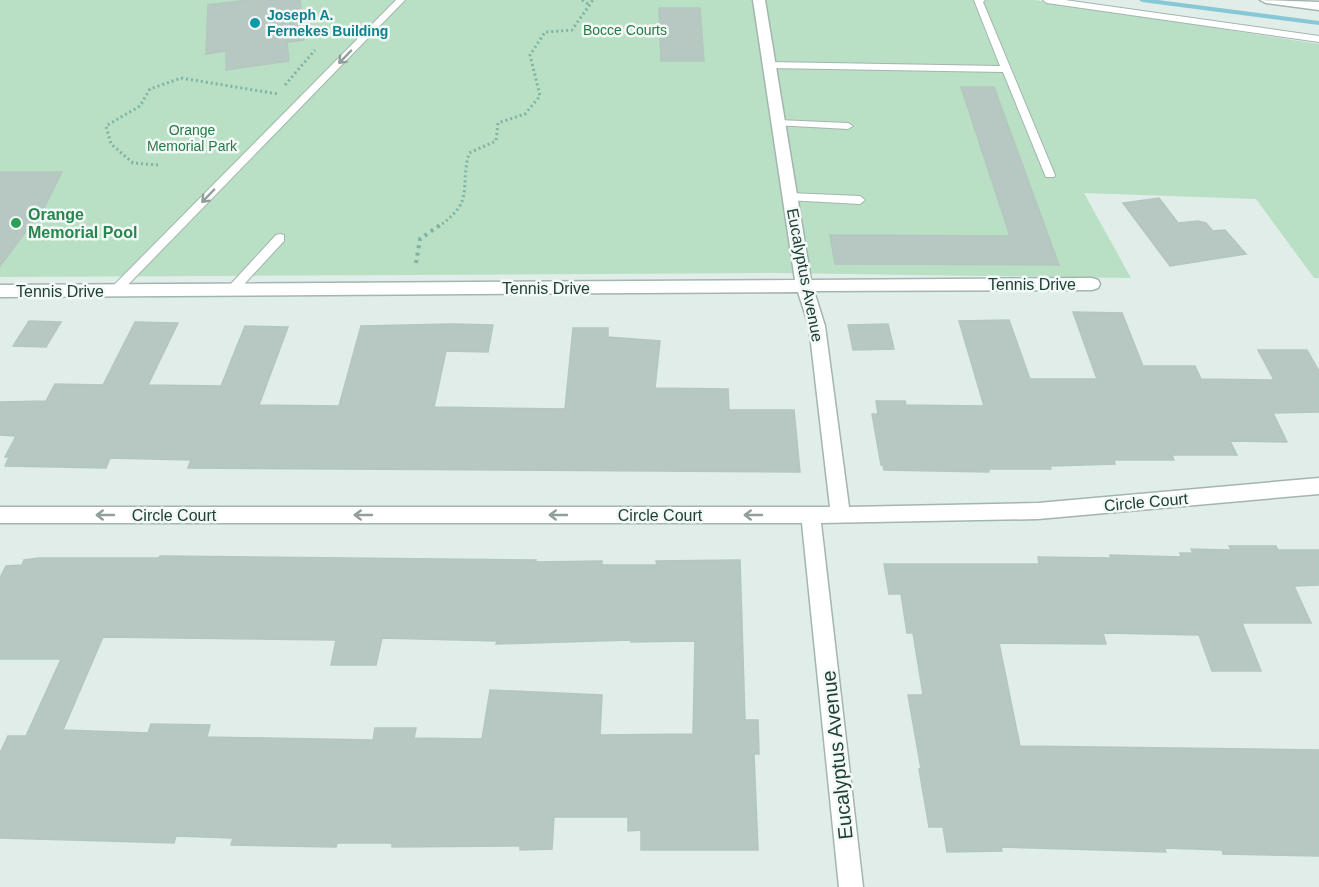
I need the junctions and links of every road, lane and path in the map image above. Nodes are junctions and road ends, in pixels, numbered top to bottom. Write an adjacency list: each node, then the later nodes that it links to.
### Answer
1 (401, 0): 28 (lane, one-way to 28)
2 (582, 0): 8 (path)
3 (593, 0): 8 (path)
4 (759, 0): 12 (street, Eucalyptus Avenue)
5 (981, 0): 13 (lane)
6 (1047, 0): 10 (lane)
7 (1266, 0): 9 (street)
8 (590, 5): 23 (path)
9 (1319, 6)
10 (1319, 39)
11 (315, 50): 14 (path)
12 (769, 65): 13 (lane); 16 (street, Eucalyptus Avenue)
13 (1006, 69): 19 (lane)
14 (285, 87)
15 (282, 94): 18 (path)
16 (778, 123): 17 (lane); 20 (street, Eucalyptus Avenue)
17 (848, 126)
18 (158, 165)
19 (1050, 175)
20 (790, 197): 21 (lane); 25 (street, Eucalyptus Avenue)
21 (860, 200)
22 (280, 238): 26 (lane)
23 (416, 263)
24 (1092, 284): 25 (street, Tennis Drive)
25 (804, 285): 26 (street, Tennis Drive); 32 (street, Eucalyptus Avenue)
26 (232, 290): 28 (street, Tennis Drive)
27 (0, 291): 28 (street, Tennis Drive)
28 (115, 291)
29 (1319, 486): 32 (street, Circle Court)
30 (0, 515): 31 (street, Circle Court, one-way to 30)
31 (811, 515): 32 (street, Circle Court); 33 (street, Eucalyptus Avenue)
32 (841, 515)
33 (851, 887)

